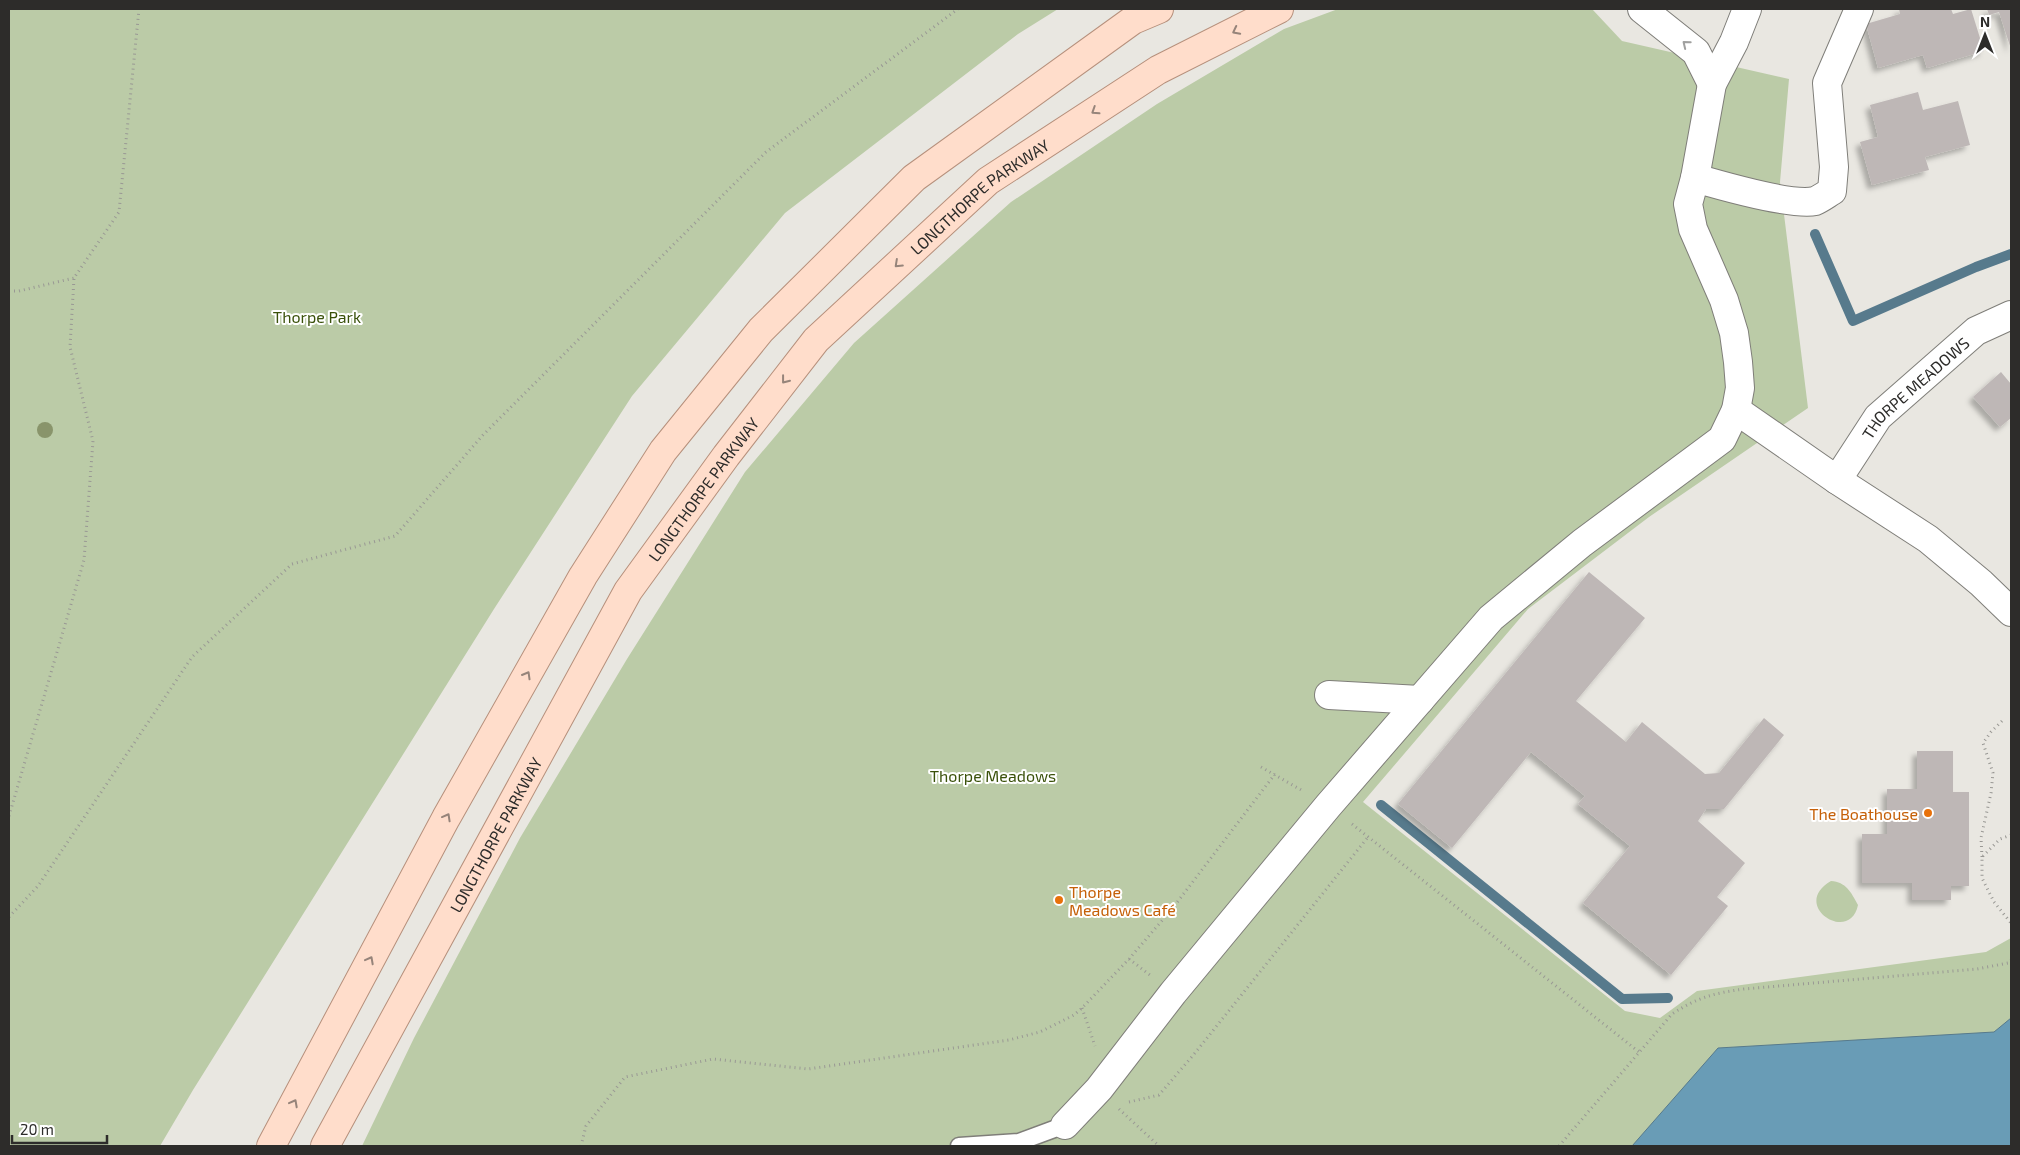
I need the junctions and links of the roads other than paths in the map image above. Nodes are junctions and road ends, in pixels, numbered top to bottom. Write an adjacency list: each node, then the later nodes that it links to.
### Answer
1 (1159, 9): 15 (main road, one-way to 1)
2 (1279, 9): 16 (main road, LONGTHORPE PARKWAY, one-way to 16)
3 (1642, 9): 6 (street, one-way to 3)
4 (1747, 9): 6 (street)
5 (1860, 9): 7 (street)
6 (1712, 84): 7 (street)
7 (1695, 178): 9 (street)
8 (2011, 315): 10 (street, THORPE MEADOWS)
9 (1736, 410): 10 (street); 13 (street)
10 (1837, 480): 11 (street)
11 (2011, 612)
12 (1329, 695): 13 (street)
13 (1420, 700): 14 (street)
14 (1065, 1125): 17 (lane)
15 (271, 1146)
16 (325, 1146)
17 (959, 1146)

